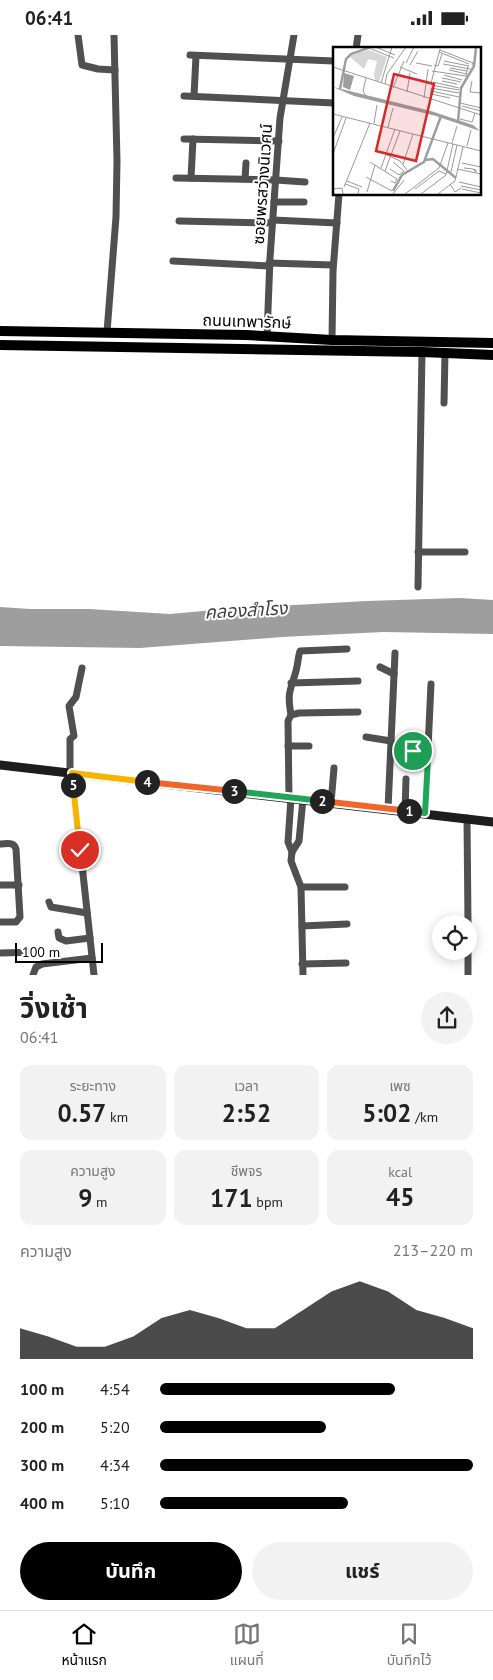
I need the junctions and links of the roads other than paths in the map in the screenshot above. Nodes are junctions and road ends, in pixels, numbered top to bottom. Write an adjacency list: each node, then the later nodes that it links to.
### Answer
1 (78, 35): 6 (street)
2 (114, 35): 6 (street)
3 (294, 35): 4 (street, ซอยพรสว่างนิเวศน์)
4 (290, 60): 5 (street); 8 (street); 9 (street, ซอยพรสว่างนิเวศน์)
5 (333, 61)
6 (115, 70): 30 (street)
7 (184, 96): 8 (street)
8 (194, 96): 9 (street)
9 (283, 100): 10 (street); 13 (street, ซอยพรสว่างนิเวศน์)
10 (333, 103)
11 (184, 139): 12 (street)
12 (193, 139): 13 (street); 16 (street)
13 (279, 141): 18 (street, ซอยพรสว่างนิเวศน์)
14 (246, 163): 17 (street)
15 (176, 178): 16 (street)
16 (190, 178): 17 (street)
17 (245, 179): 18 (street)
18 (276, 180): 19 (street); 21 (street, ซอยพรสว่างนิเวศน์)
19 (305, 182)
20 (340, 195): 25 (street)
21 (274, 202): 22 (street); 24 (street, ซอยพรสว่างนิเวศน์)
22 (304, 202)
23 (179, 221): 24 (street)
24 (272, 221): 25 (street); 27 (street, ซอยพรสว่างนิเวศน์)
25 (337, 223): 28 (street)
26 (173, 261): 27 (street)
27 (269, 264): 28 (street); 31 (street, ซอยพรสว่างนิเวศน์)
28 (333, 265): 32 (street)
29 (0, 331): 30 (main road, ถนนเทพารักษ์)
30 (107, 332): 31 (main road, ถนนเทพารักษ์)
31 (266, 336): 32 (main road, ถนนเทพารักษ์)
32 (332, 340): 33 (main road, ถนนเทพารักษ์)
33 (493, 343)
34 (0, 345): 35 (main road, ถนนเทพารักษ์)
35 (422, 352): 36 (main road, ถนนเทพารักษ์); 39 (street)
36 (445, 353): 37 (main road, ถนนเทพารักษ์); 38 (street)
37 (493, 355)
38 (444, 403)
39 (418, 552): 40 (street); 41 (street)
40 (465, 552)
41 (418, 587)
42 (347, 649): 48 (street)
43 (395, 653): 46 (street)
44 (380, 667): 46 (street)
45 (82, 668): 60 (street)
46 (394, 674): 53 (street)
47 (358, 681): 48 (street)
48 (291, 683): 51 (street)
49 (431, 684): 57 (street)
50 (358, 712): 51 (street)
51 (291, 715): 54 (street)
52 (366, 737): 53 (street)
53 (391, 741): 65 (street)
54 (288, 746): 55 (street); 62 (street)
55 (309, 746)
56 (411, 746): 57 (street)
57 (428, 759): 67 (street)
58 (0, 765): 60 (main road)
59 (334, 768): 64 (street)
60 (71, 773): 62 (main road); 77 (street)
61 (406, 779): 66 (street)
62 (290, 798): 63 (main road); 71 (street)
63 (303, 799): 64 (main road); 71 (street)
64 (331, 803): 65 (main road)
65 (388, 809): 66 (main road)
66 (405, 811): 67 (main road)
67 (425, 813): 68 (main road)
68 (467, 819): 69 (main road); 78 (street)
69 (493, 821)
70 (0, 844): 73 (street)
71 (292, 852): 74 (street)
72 (0, 885): 73 (street)
73 (18, 885): 79 (street)
74 (301, 887): 75 (street); 81 (street)
75 (345, 887)
76 (49, 901): 77 (street)
77 (87, 913): 83 (street)
78 (468, 915)
79 (0, 922)
80 (347, 924): 81 (street)
81 (302, 926): 89 (street)
82 (58, 932): 83 (street)
83 (90, 938): 86 (street)
84 (38, 952): 85 (street)
85 (0, 953)
86 (92, 958): 90 (street); 91 (street)
87 (468, 960): 93 (street)
88 (346, 963): 89 (street)
89 (302, 964): 92 (street)
90 (33, 975)
91 (94, 975)
92 (303, 975)
93 (468, 975)

